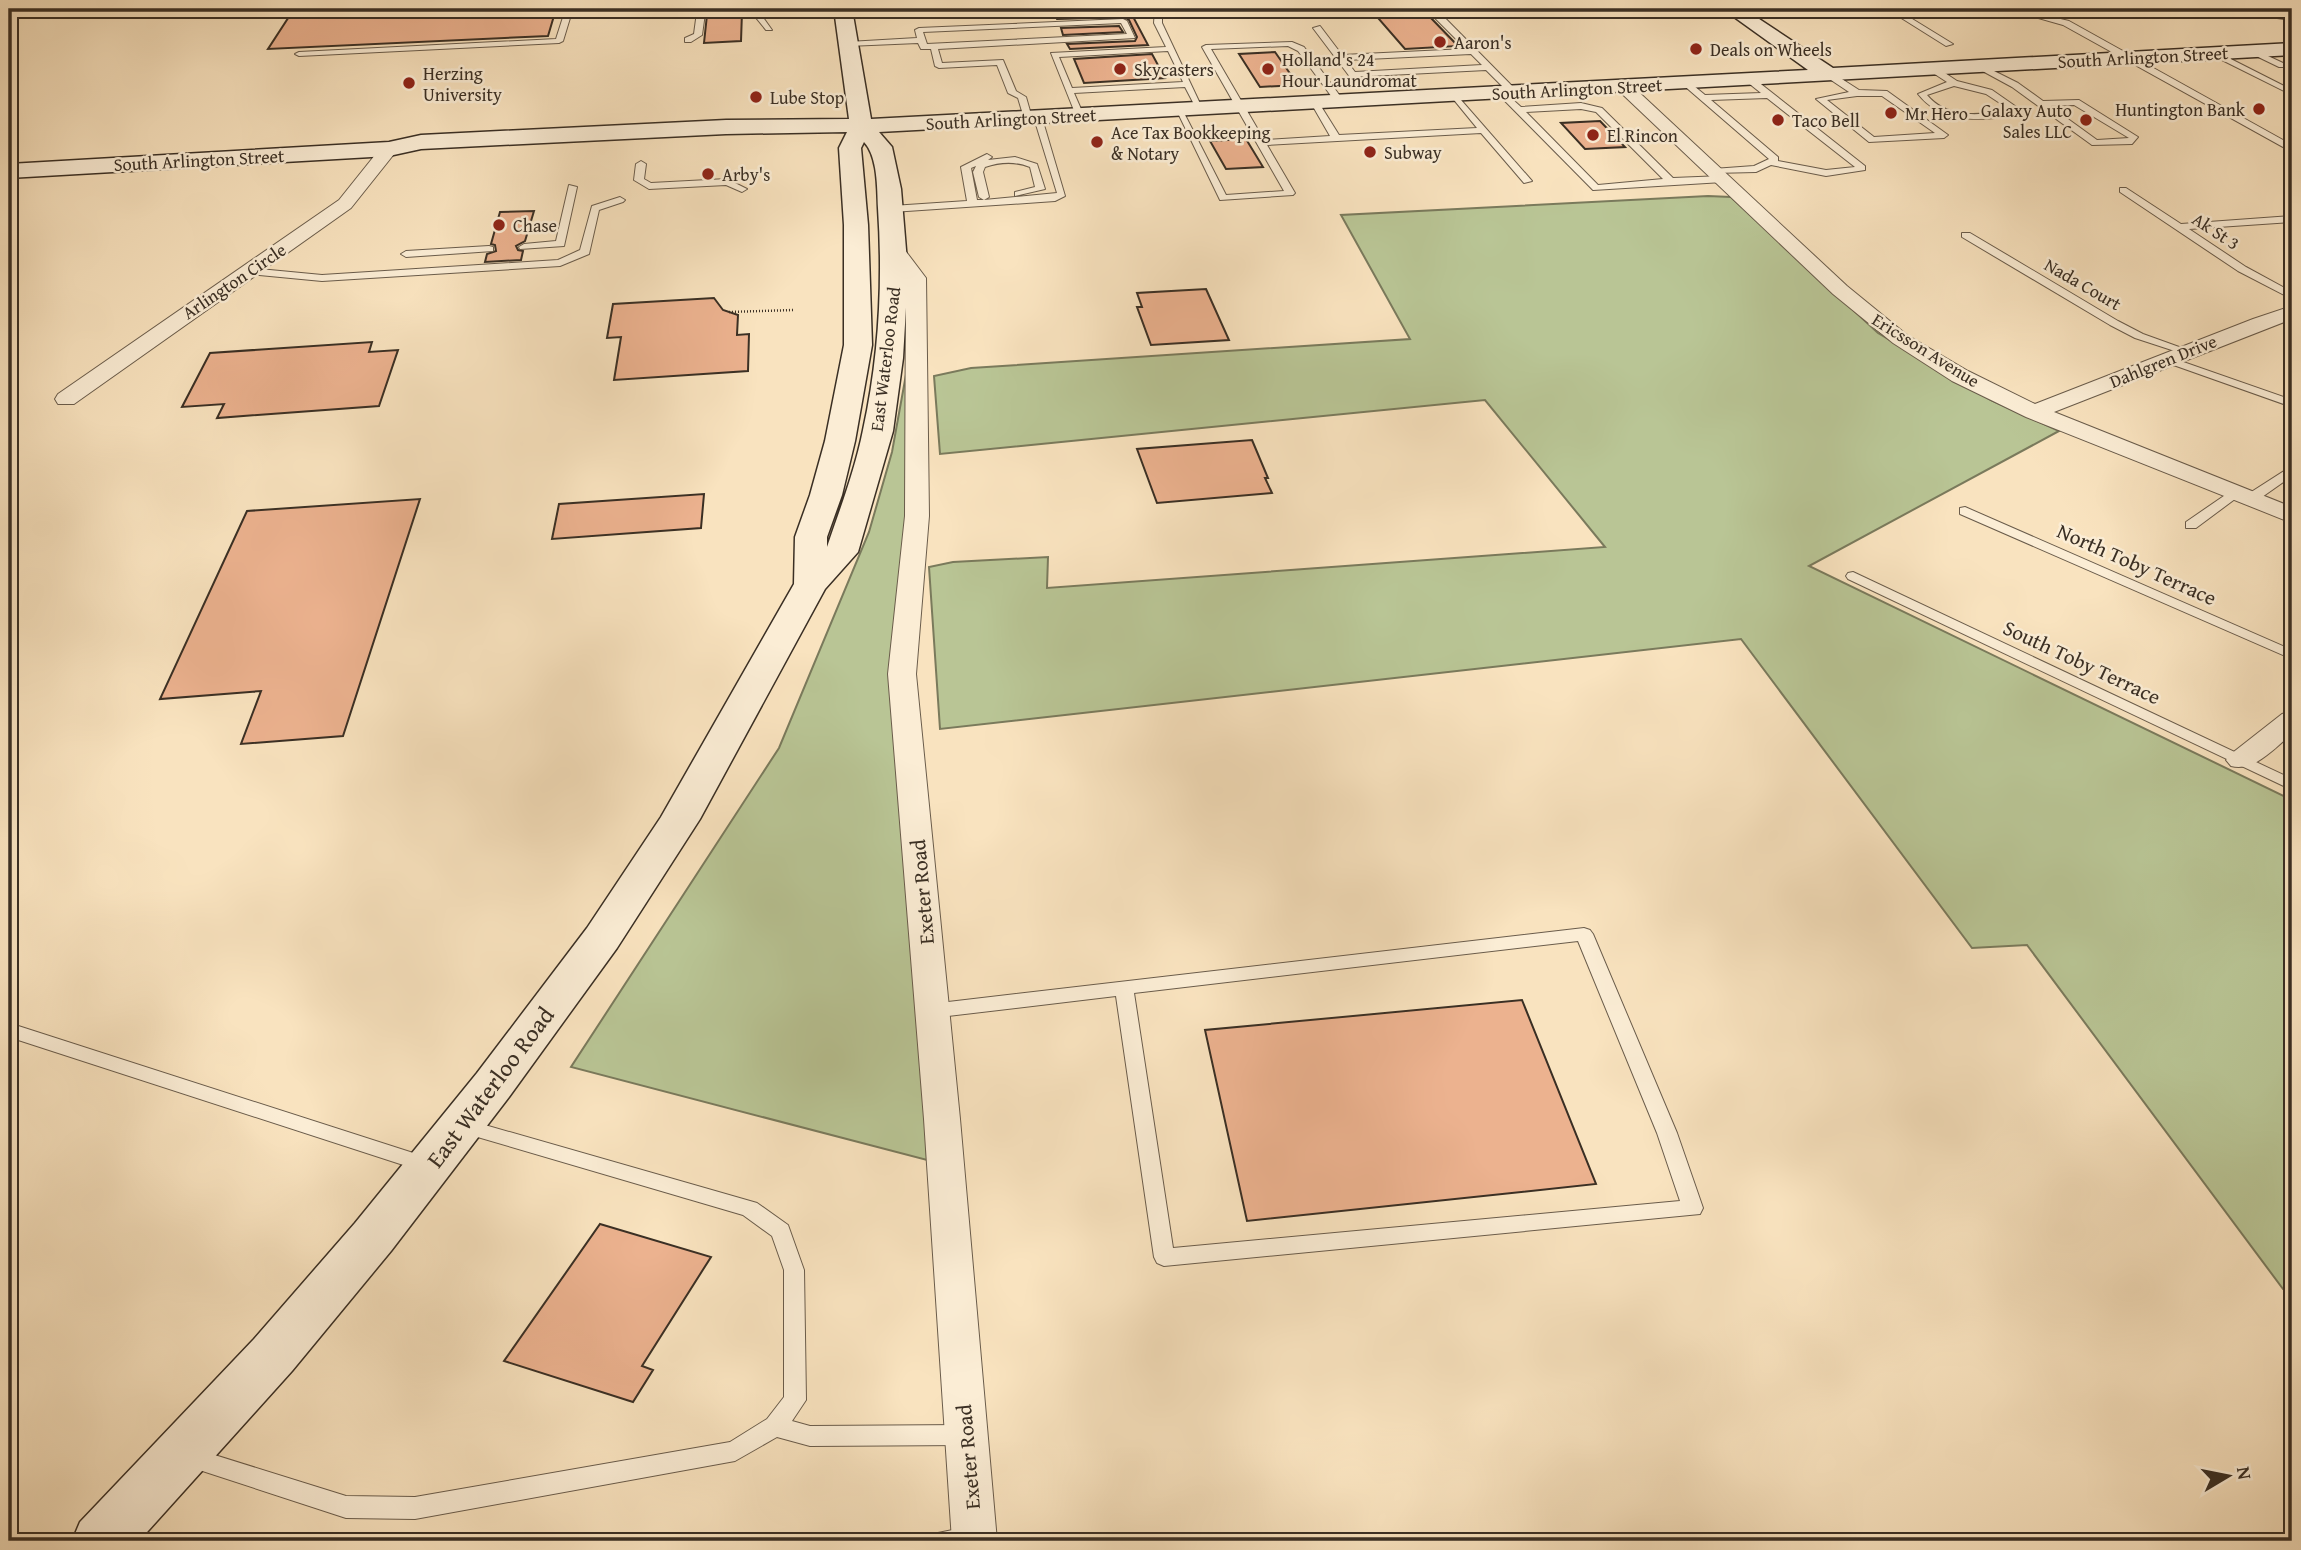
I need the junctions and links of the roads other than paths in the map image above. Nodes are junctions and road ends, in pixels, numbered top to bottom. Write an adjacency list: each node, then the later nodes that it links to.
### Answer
1 (633, 9): 22 (lane)
2 (711, 9): 14 (lane)
3 (753, 9): 12 (lane)
4 (843, 9): 16 (main road, East Waterloo Road)
5 (1199, 9): 19 (lane)
6 (1732, 9): 31 (main road)
7 (1891, 9): 17 (lane)
8 (2010, 9): 25 (lane)
9 (2215, 9): 11 (lane)
10 (1438, 16): 20 (lane)
11 (2292, 18)
12 (769, 28)
13 (1317, 28): 24 (lane)
14 (688, 40)
15 (921, 40): 16 (lane); 18 (lane); 18 (lane)
16 (848, 44): 52 (main road, East Waterloo Road)
17 (1949, 44)
18 (933, 47): 51 (lane)
19 (1169, 49): 35 (lane); 37 (lane)
20 (1473, 51): 24 (lane); 28 (lane)
21 (2215, 53): 23 (main road, South Arlington Street); 25 (main road, South Arlington Street); 38 (lane)
22 (299, 54)
23 (2287, 57): 26 (lane); 30 (lane)
24 (1340, 58): 28 (lane)
25 (2130, 58): 27 (main road, South Arlington Street); 56 (lane)
26 (2292, 65)
27 (1980, 66): 29 (main road, South Arlington Street); 46 (lane)
28 (1489, 67): 42 (lane)
29 (1933, 69): 31 (main road, South Arlington Street); 34 (lane)
30 (2292, 70)
31 (1828, 74): 32 (main road, South Arlington Street); 39 (lane)
32 (1749, 79): 33 (main road, South Arlington Street); 41 (lane)
33 (1685, 83): 36 (main road, South Arlington Street); 43 (lane)
34 (1954, 83): 34 (lane)
35 (1188, 84): 37 (lane); 48 (lane)
36 (1623, 86): 42 (main road, South Arlington Street); 64 (street, Ericsson Avenue)
37 (1069, 90): 50 (lane)
38 (2290, 92)
39 (1857, 93): 39 (lane)
40 (1454, 95): 42 (main road, South Arlington Street); 44 (main road, South Arlington Street); 53 (lane)
41 (1769, 95): 43 (lane); 61 (lane)
42 (1511, 98): 66 (lane); 66 (lane)
43 (1703, 98): 61 (lane)
44 (1340, 102): 45 (main road, South Arlington Street); 47 (lane)
45 (1315, 103): 47 (main road, South Arlington Street); 54 (lane)
46 (2039, 104): 46 (lane)
47 (1243, 107): 48 (main road, South Arlington Street); 55 (lane)
48 (1201, 110): 49 (main road, South Arlington Street)
49 (1178, 111): 50 (main road, South Arlington Street); 55 (lane)
50 (1080, 116): 51 (main road, South Arlington Street)
51 (1033, 118): 52 (main road, South Arlington Street); 60 (lane)
52 (861, 126): 58 (main road, South Arlington Street); 73 (main road, East Waterloo Road); 94 (main road, East Waterloo Road)
53 (1483, 130): 54 (lane); 65 (lane)
54 (1336, 138): 55 (lane)
55 (1262, 142)
56 (2281, 142): 57 (lane); 59 (lane)
57 (2292, 142)
58 (389, 149): 63 (main road, South Arlington Street); 81 (street, Arlington Circle)
59 (2292, 149)
60 (1048, 152): 72 (lane); 72 (lane)
61 (1769, 162): 64 (lane)
62 (641, 164): 68 (lane)
63 (9, 171)
64 (1720, 175): 66 (lane); 87 (street, Ericsson Avenue)
65 (1527, 181)
66 (1671, 183)
67 (572, 187): 77 (lane)
68 (742, 189)
69 (2123, 190): 75 (lane, Ak St 3)
70 (984, 197): 70 (lane); 72 (lane)
71 (620, 200): 81 (lane)
72 (973, 201): 73 (lane)
73 (892, 209): 79 (main road, East Waterloo Road)
74 (2292, 219): 75 (lane)
75 (2179, 227): 82 (lane, Ak St 3)
76 (1966, 235): 84 (lane, Nada Court)
77 (524, 247)
78 (489, 249): 80 (lane)
79 (894, 249): 94 (main road, East Waterloo Road); 100 (street, Exeter Road)
80 (406, 254)
81 (248, 271): 85 (street, Arlington Circle)
82 (2292, 296)
83 (2292, 312): 84 (street, Dahlgren Drive)
84 (2178, 356): 86 (lane, Nada Court); 87 (street, Dahlgren Drive)
85 (65, 399)
86 (2292, 404)
87 (2034, 412): 89 (street, Ericsson Avenue)
88 (2292, 470): 89 (lane)
89 (2242, 496): 91 (street, Ericsson Avenue); 92 (lane)
90 (1965, 512): 95 (lane, North Toby Terrace)
91 (2292, 516)
92 (2191, 524)
93 (1853, 576): 97 (lane, South Toby Terrace)
94 (811, 584): 102 (main road, East Waterloo Road)
95 (2292, 655)
96 (2292, 720): 97 (street)
97 (2241, 760): 98 (lane, South Toby Terrace)
98 (2292, 785)
99 (1124, 988): 99 (lane); 100 (lane)
100 (931, 1011): 105 (street, Exeter Road)
101 (9, 1030): 103 (lane)
102 (461, 1125): 103 (main road, East Waterloo Road); 104 (lane)
103 (430, 1165): 106 (main road, East Waterloo Road)
104 (775, 1426): 105 (lane); 106 (lane)
105 (966, 1435): 107 (street, Exeter Road)
106 (181, 1455): 108 (main road, East Waterloo Road)
107 (965, 1540)
108 (102, 1541)

